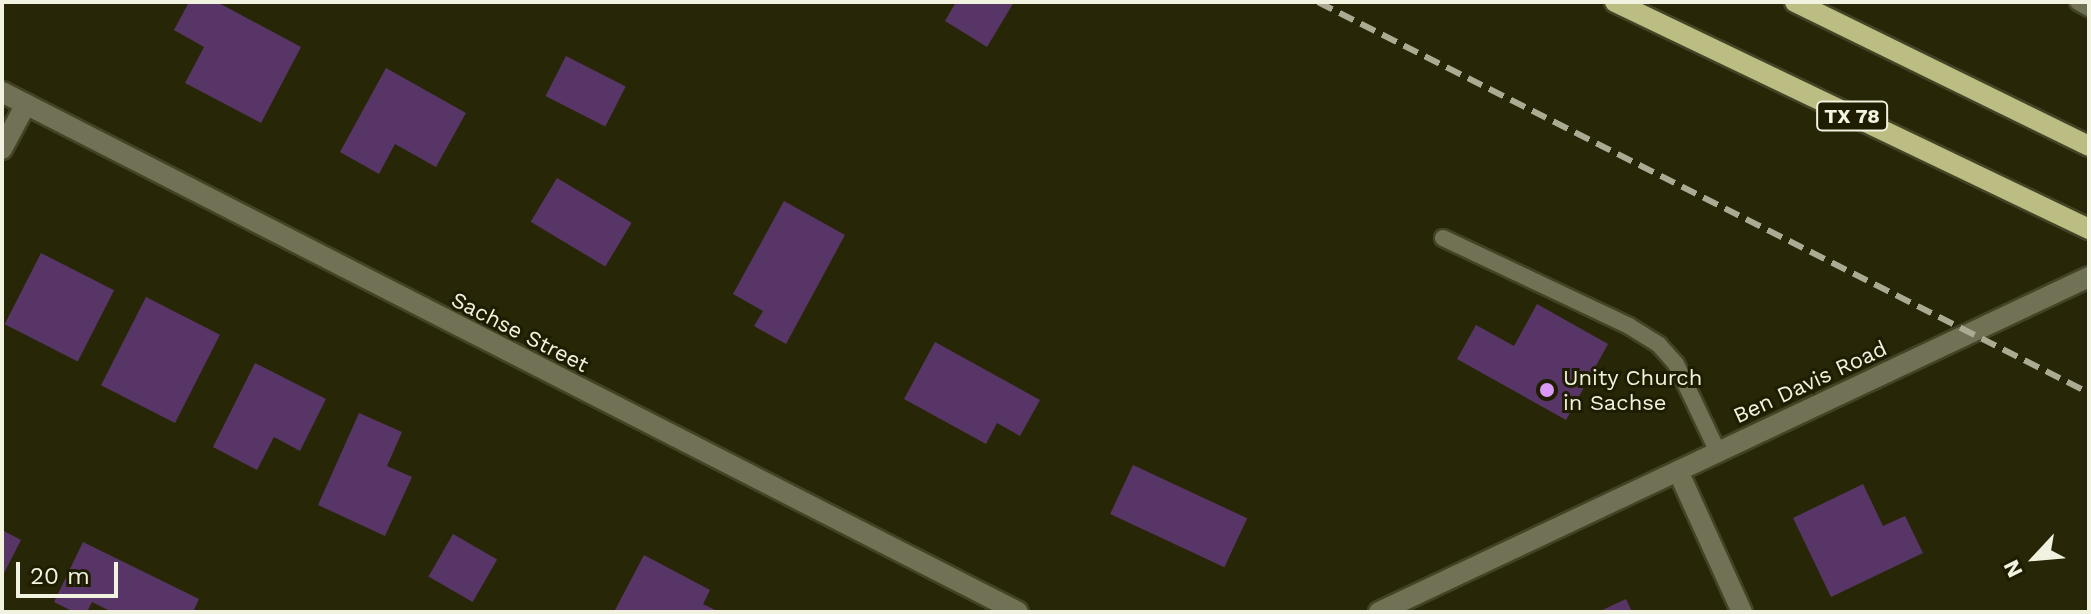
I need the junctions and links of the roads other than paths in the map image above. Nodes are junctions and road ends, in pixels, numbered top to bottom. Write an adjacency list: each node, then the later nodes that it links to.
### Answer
1 (1615, 2): 9 (main road, TX 78)
2 (1795, 2): 7 (main road)
3 (2078, 2): 4 (lane)
4 (2089, 8)
5 (2, 92): 6 (street, Sachse Street)
6 (26, 104): 8 (street); 14 (street, Sachse Street)
7 (2089, 146)
8 (2, 149)
9 (2089, 229)
10 (1443, 238): 12 (lane)
11 (2089, 277): 12 (street, Ben Davis Road)
12 (1718, 452): 13 (street, Ben Davis Road)
13 (1678, 471): 15 (street, Ben Davis Road); 16 (street)
14 (1018, 612)
15 (1379, 612)
16 (1742, 612)

